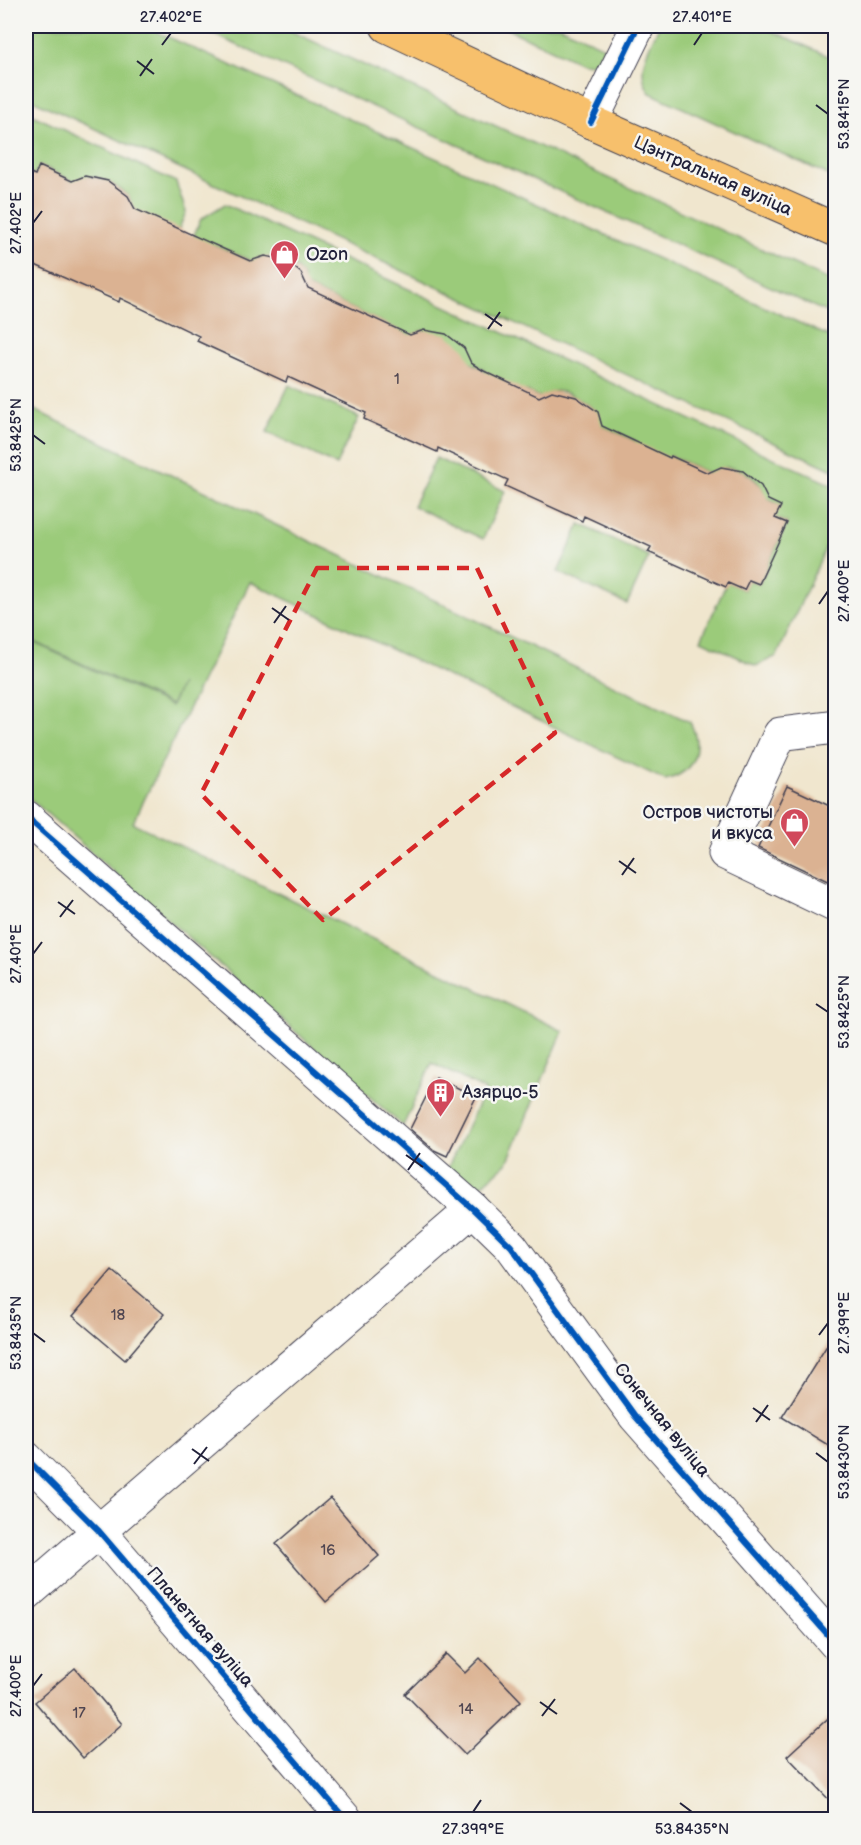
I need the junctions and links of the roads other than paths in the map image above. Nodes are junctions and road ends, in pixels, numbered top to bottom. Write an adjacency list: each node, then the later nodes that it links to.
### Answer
1 (387, 26): 3 (main road, Цэнтральная вуліца)
2 (638, 26): 3 (street)
3 (591, 122): 4 (main road, Цэнтральная вуліца)
4 (836, 230)
5 (836, 727): 7 (street)
6 (26, 817): 8 (street, Сонечная вуліца)
7 (836, 906)
8 (473, 1209): 10 (street); 12 (street, Сонечная вуліца)
9 (26, 1458): 10 (street, Планетная вуліца)
10 (98, 1530): 11 (street); 13 (street, Планетная вуліца)
11 (26, 1594)
12 (836, 1644)
13 (346, 1820)

